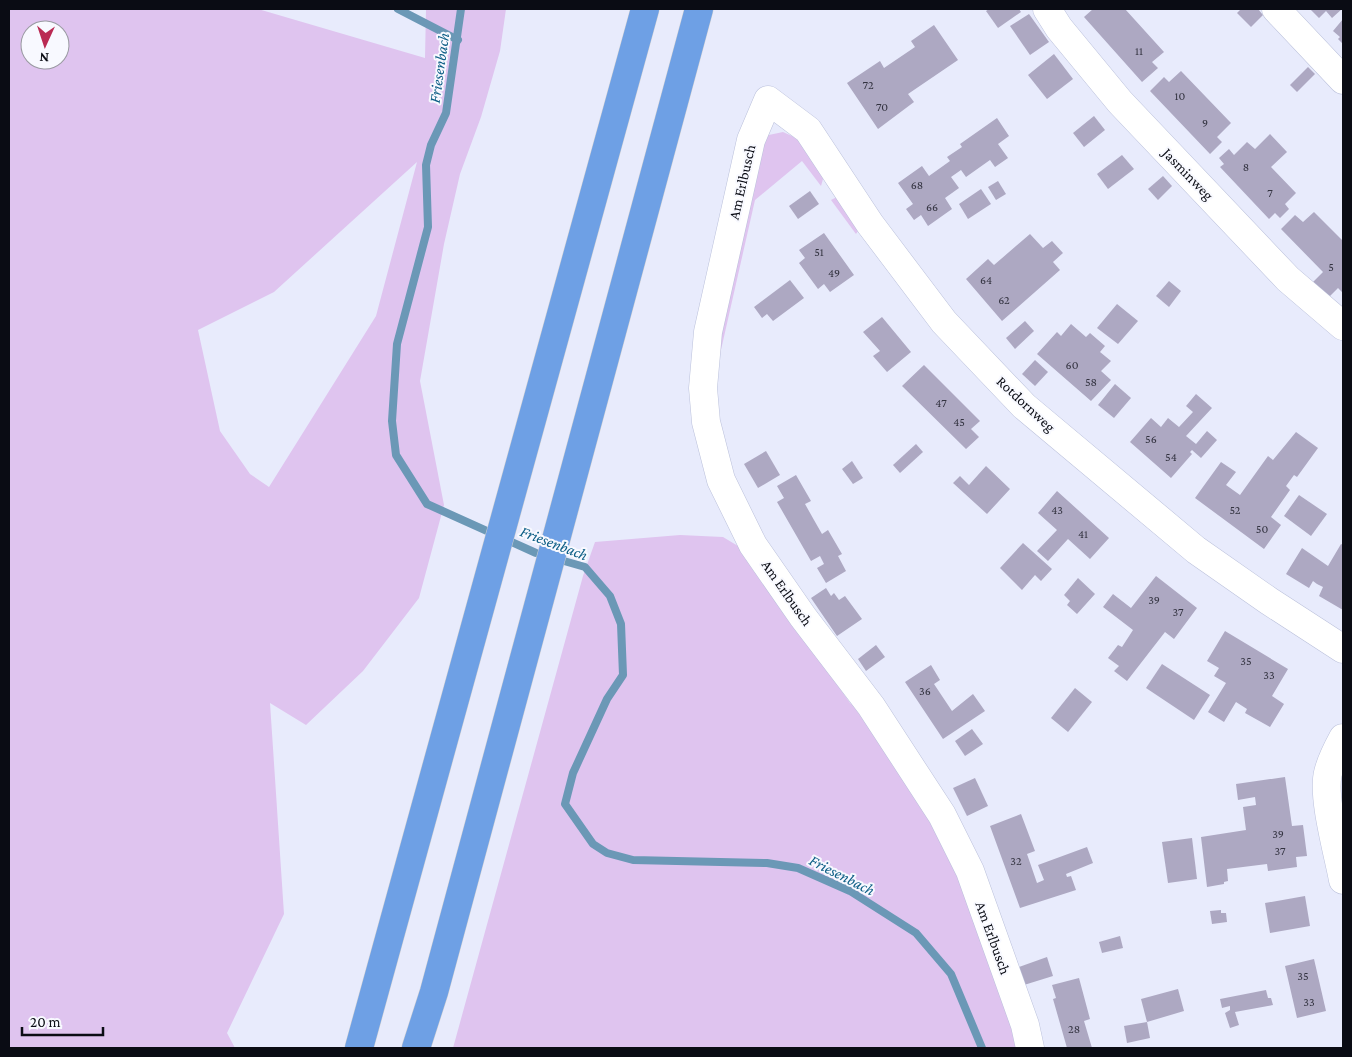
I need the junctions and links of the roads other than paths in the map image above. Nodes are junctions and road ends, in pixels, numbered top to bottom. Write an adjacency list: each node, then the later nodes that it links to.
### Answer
1 (645, 9): 11 (highway)
2 (699, 9): 12 (highway)
3 (1047, 9): 7 (street, Jasminweg)
4 (1276, 9): 5 (street)
5 (1343, 80)
6 (768, 100): 8 (street, Rotdornweg); 13 (street, Am Erlbusch)
7 (1343, 326)
8 (1343, 649)
9 (1343, 738): 10 (street)
10 (1343, 880)
11 (359, 1048)
12 (416, 1048)
13 (1030, 1048)

